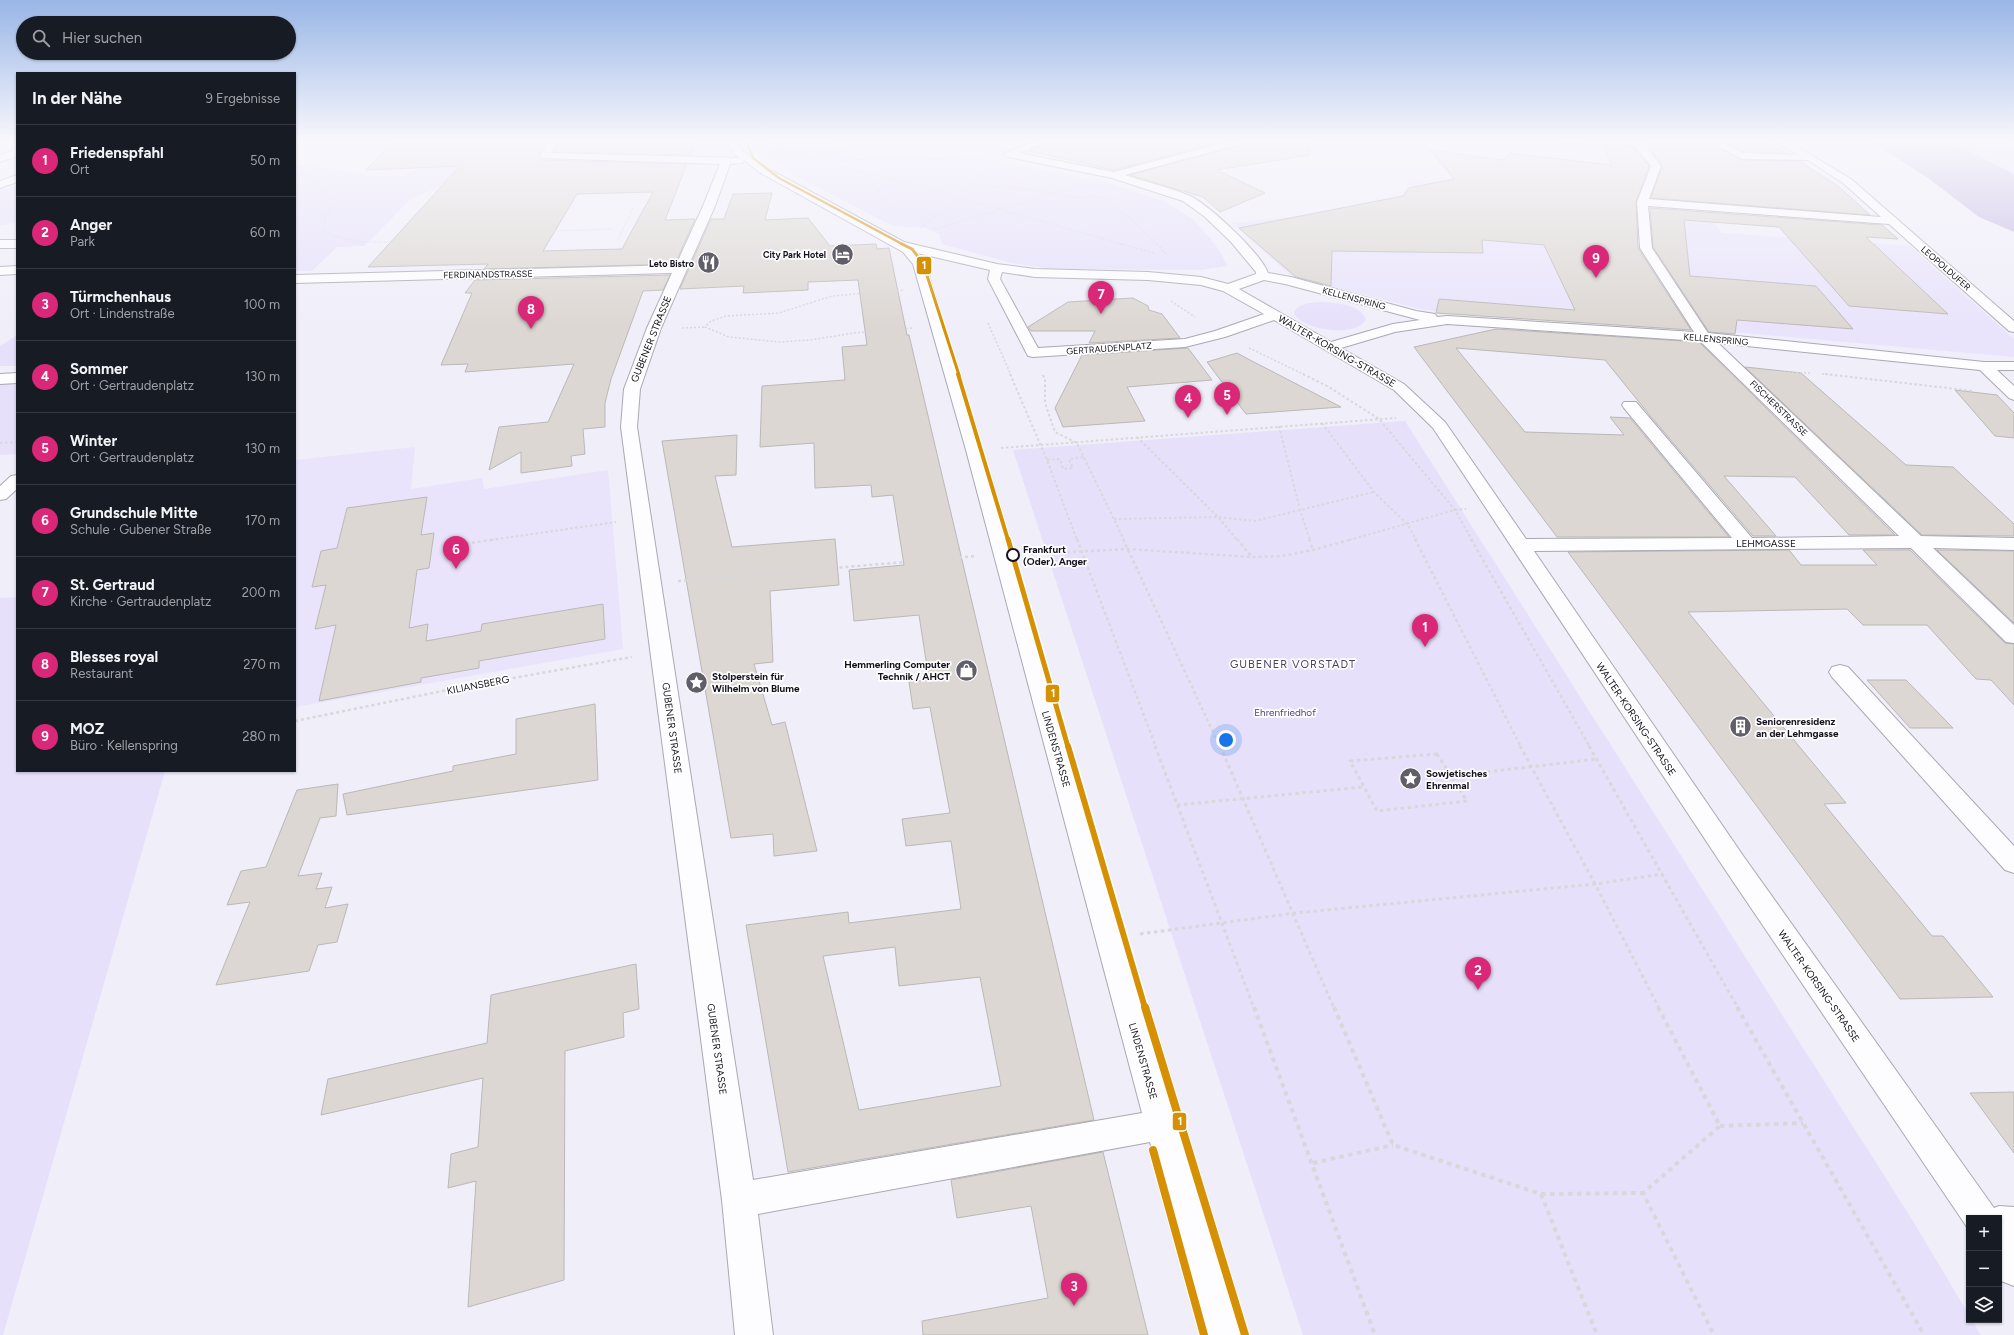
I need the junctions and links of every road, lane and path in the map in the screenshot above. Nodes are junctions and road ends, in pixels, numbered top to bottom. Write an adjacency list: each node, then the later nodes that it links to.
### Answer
1 (335, 202): 19 (path)
2 (710, 202): 33 (street, GUBENER STRASSE)
3 (821, 202): 27 (street, LINDENSTRASSE)
4 (886, 202): 17 (path)
5 (953, 202): 21 (path)
6 (979, 202): 15 (path)
7 (1024, 202): 15 (path)
8 (1108, 202): 31 (path)
9 (1193, 202): 37 (street)
10 (1642, 202): 50 (street, FISCHERSTRASSE)
11 (1646, 202): 16 (street)
12 (1765, 202): 16 (street)
13 (1871, 202): 18 (street, LEOPOLDUFER)
14 (633, 208): 23 (path)
15 (1002, 209): 20 (path); 29 (path)
16 (1774, 212): 18 (street)
17 (896, 217)
18 (1892, 221): 47 (street, LEOPOLDUFER)
19 (614, 229)
20 (933, 230)
21 (916, 232)
22 (769, 235): 28 (path)
23 (618, 239)
24 (0, 244): 25 (street)
25 (16, 244)
26 (828, 245): 28 (path)
27 (900, 245): 32 (street); 70 (street, LINDENSTRASSE)
28 (770, 252): 30 (path); 34 (path)
29 (1154, 253)
30 (742, 254)
31 (1162, 255)
32 (996, 268): 39 (street); 52 (street)
33 (680, 269): 38 (street, FERDINANDSTRASSE); 79 (street, GUBENER STRASSE)
34 (770, 269)
35 (0, 270): 36 (street)
36 (16, 270)
37 (1262, 276): 39 (street); 43 (street, KELLENSPRING)
38 (296, 279)
39 (1228, 288): 42 (street, WALTER-KORSING-STRASSE)
40 (897, 291): 45 (path)
41 (1165, 298): 49 (path)
42 (1275, 315): 49 (street, GERTRAUDENPLATZ); 51 (street, WALTER-KORSING-STRASSE)
43 (1447, 320): 50 (street, KELLENSPRING); 51 (street, KELLENSPRING)
44 (988, 322): 69 (path)
45 (705, 327): 46 (path); 48 (path)
46 (680, 328)
47 (2014, 328)
48 (906, 329)
49 (1220, 334): 52 (street, GERTRAUDENPLATZ); 62 (path)
50 (1704, 337): 53 (street, KELLENSPRING); 55 (street, FISCHERSTRASSE)
51 (1331, 346): 61 (street, WALTER-KORSING-STRASSE)
52 (1033, 353): 68 (path)
53 (1984, 366): 54 (street); 59 (street)
54 (2014, 366)
55 (1741, 372): 58 (path); 82 (street, FISCHERSTRASSE)
56 (16, 378): 57 (street)
57 (0, 379)
58 (1976, 391)
59 (2014, 395)
60 (1630, 405): 83 (street)
61 (1431, 416): 62 (path); 85 (street, WALTER-KORSING-STRASSE)
62 (1379, 420): 63 (path); 77 (path)
63 (1322, 424): 64 (path); 74 (path)
64 (1279, 426): 65 (path); 76 (path)
65 (1137, 437): 68 (path); 78 (path)
66 (16, 442): 67 (path)
67 (0, 443)
68 (1077, 443): 69 (path); 71 (path)
69 (1041, 445): 70 (path); 72 (path)
70 (974, 450): 90 (street, LINDENSTRASSE)
71 (1084, 457): 72 (path); 80 (path)
72 (1047, 460): 89 (path)
73 (16, 481): 75 (street)
74 (1374, 492): 76 (path); 81 (path)
75 (0, 495)
76 (1300, 510): 78 (path); 88 (path)
77 (1455, 510): 81 (path); 97 (path)
78 (1218, 517): 80 (path); 91 (path)
79 (642, 518): 86 (path); 92 (street, GUBENER STRASSE)
80 (1114, 519): 87 (path)
81 (1408, 525): 88 (path); 98 (path)
82 (1916, 542): 83 (street, LEHMGASSE); 84 (street, LEHMGASSE); 93 (street, FISCHERSTRASSE)
83 (1746, 543): 85 (street, LEHMGASSE)
84 (2014, 544)
85 (1519, 545): 117 (street, WALTER-KORSING-STRASSE)
86 (448, 546)
87 (1127, 549): 89 (path); 91 (path); 101 (path)
88 (1313, 550): 91 (path)
89 (1082, 551): 90 (path); 102 (path)
90 (1002, 554): 92 (path); 108 (street, LINDENSTRASSE)
91 (1252, 557)
92 (652, 583): 94 (street, GUBENER STRASSE)
93 (2014, 637)
94 (662, 652): 96 (path, KILIANSBERG); 116 (street, GUBENER STRASSE)
95 (1840, 672): 103 (street)
96 (296, 721)
97 (1597, 759): 98 (path); 104 (path)
98 (1531, 767): 99 (path); 105 (path)
99 (1452, 776): 100 (path); 100 (path)
100 (1363, 787): 101 (path)
101 (1244, 798): 102 (path); 106 (path)
102 (1177, 804): 107 (path)
103 (2014, 863)
104 (1663, 874): 105 (path); 109 (path)
105 (1595, 884): 106 (path); 111 (path)
106 (1295, 913): 107 (path); 112 (path)
107 (1221, 923): 108 (path); 113 (path)
108 (1108, 938): 110 (street, LINDENSTRASSE)
109 (1803, 1123): 111 (path); 127 (path)
110 (1161, 1124): 116 (street); 123 (street, LINDENSTRASSE)
111 (1720, 1126): 114 (path)
112 (1394, 1145): 113 (path); 115 (path)
113 (1313, 1163): 124 (path)
114 (1643, 1193): 115 (path); 126 (path)
115 (1541, 1194): 125 (path)
116 (739, 1200): 122 (street, GUBENER STRASSE)
117 (1979, 1215)
118 (2002, 1224): 119 (street)
119 (2014, 1225)
120 (2002, 1250): 121 (street)
121 (2014, 1268)
122 (754, 1335)
123 (1221, 1335)
124 (1375, 1335)
125 (1597, 1335)
126 (1714, 1335)
127 (1924, 1335)

